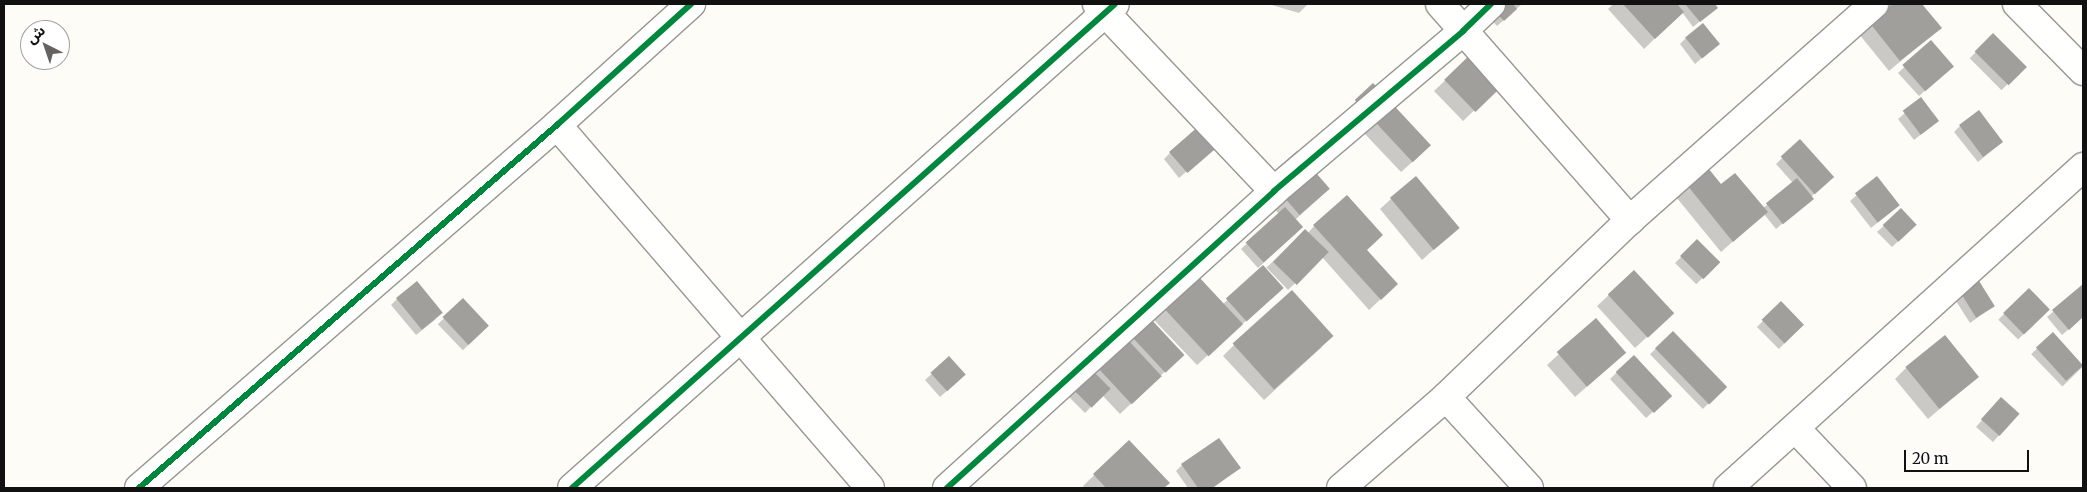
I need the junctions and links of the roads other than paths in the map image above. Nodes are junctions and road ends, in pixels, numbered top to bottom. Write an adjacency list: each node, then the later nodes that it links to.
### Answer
1 (691, 4): 9 (street)
2 (1440, 4): 7 (street)
3 (1491, 4): 7 (street)
4 (1874, 4): 12 (street)
5 (2017, 4): 8 (street)
6 (1105, 6): 11 (street); 13 (street)
7 (1463, 31): 11 (street); 12 (street)
8 (2083, 71)
9 (557, 125): 13 (street); 16 (street)
10 (2083, 167): 15 (street)
11 (1274, 191): 19 (street)
12 (1630, 220): 14 (street)
13 (739, 337): 17 (street); 18 (street)
14 (1446, 397): 20 (street); 21 (street)
15 (1796, 429): 22 (street); 23 (street)
16 (139, 488)
17 (572, 488)
18 (870, 488)
19 (947, 488)
20 (1341, 488)
21 (1529, 488)
22 (1728, 488)
23 (1852, 488)

